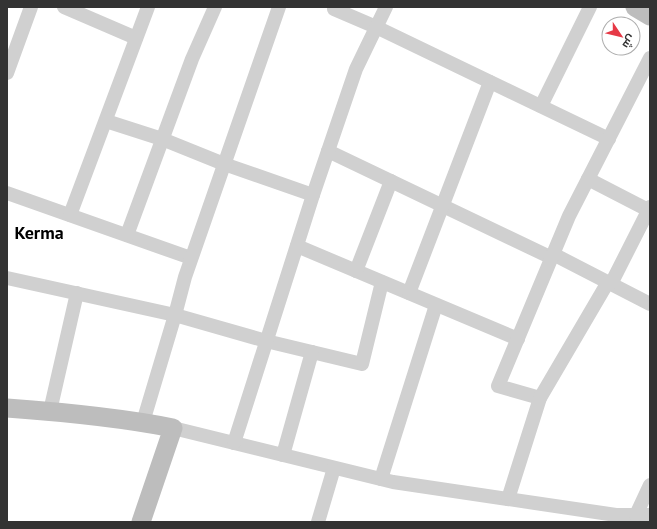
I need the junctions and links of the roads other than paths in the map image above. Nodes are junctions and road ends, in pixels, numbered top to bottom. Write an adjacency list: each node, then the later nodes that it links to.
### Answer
1 (32, 7): 13 (street)
2 (64, 7): 12 (street)
3 (148, 7): 12 (street)
4 (215, 7): 19 (street)
5 (279, 7): 22 (street)
6 (335, 7): 11 (street)
7 (386, 7): 11 (street)
8 (590, 7): 17 (street)
9 (635, 7): 10 (street)
10 (650, 16)
11 (376, 27): 16 (street); 21 (street)
12 (136, 38): 18 (street)
13 (10, 57): 15 (street)
14 (650, 58): 20 (street)
15 (7, 73)
16 (490, 82): 17 (street); 27 (street)
17 (541, 106): 20 (street)
18 (106, 120): 19 (street); 29 (street)
19 (162, 139): 22 (street); 30 (street)
20 (609, 139): 23 (street)
21 (328, 151): 24 (street); 26 (street)
22 (224, 164): 26 (street); 33 (street)
23 (588, 179): 28 (street); 32 (street)
24 (391, 181): 27 (street); 34 (street)
25 (7, 193): 29 (street)
26 (313, 195): 31 (street)
27 (443, 206): 32 (street); 39 (street)
28 (649, 209): 37 (street)
29 (70, 215): 30 (street)
30 (127, 235): 33 (street)
31 (297, 246): 34 (street); 44 (street)
32 (552, 256): 37 (street); 43 (street)
33 (191, 258): 42 (street)
34 (356, 271): 36 (street)
35 (7, 278): 38 (street)
36 (382, 282): 39 (street); 45 (street)
37 (608, 282): 40 (street); 46 (street)
38 (77, 293): 42 (street); 48 (street)
39 (409, 294): 41 (street)
40 (650, 304)
41 (436, 305): 43 (street); 54 (street)
42 (175, 315): 44 (street); 49 (street)
43 (518, 339): 46 (street)
44 (266, 341): 45 (street); 51 (street)
45 (312, 352): 52 (street)
46 (540, 398): 56 (street)
47 (7, 408): 48 (street)
48 (50, 411): 49 (street)
49 (142, 422): 50 (street)
50 (173, 428): 51 (street); 59 (street)
51 (234, 443): 52 (street)
52 (283, 455): 53 (street)
53 (334, 468): 54 (street); 60 (street)
54 (381, 479): 56 (street)
55 (650, 485): 57 (street)
56 (508, 499): 57 (street)
57 (636, 515): 58 (street)
58 (650, 515)
59 (141, 522)
60 (318, 522)

